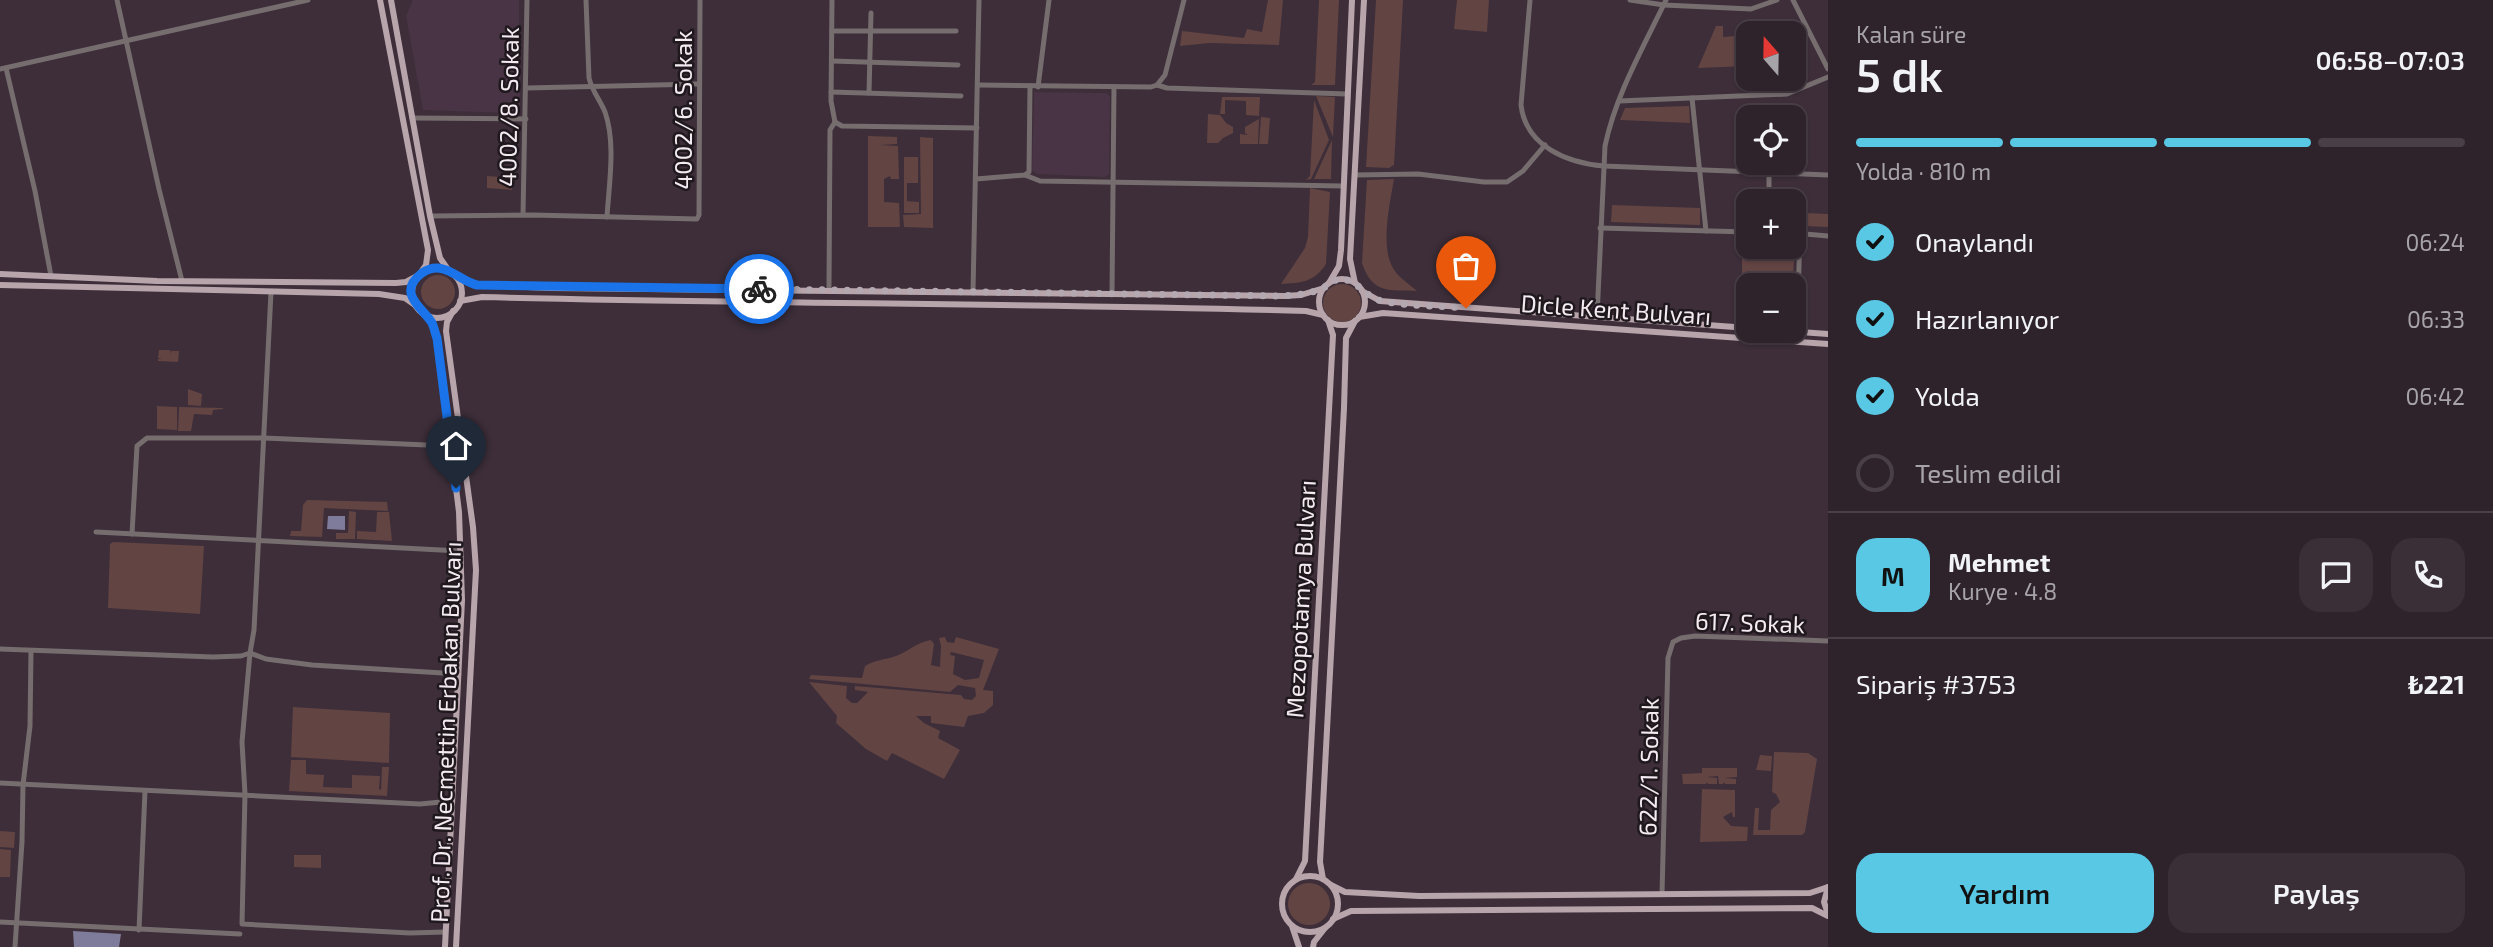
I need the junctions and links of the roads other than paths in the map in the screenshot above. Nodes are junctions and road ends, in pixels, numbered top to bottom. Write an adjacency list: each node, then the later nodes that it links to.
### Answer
1 (117, 0): 23 (street)
2 (307, 0): 23 (street)
3 (380, 0): 69 (main road)
4 (391, 0): 44 (main road)
5 (527, 0): 37 (street, 4002/8. Sokak)
6 (586, 0): 33 (street)
7 (700, 0): 30 (street, 4002/6. Sokak)
8 (832, 0): 20 (street)
9 (979, 0): 31 (street)
10 (1049, 0): 35 (street)
11 (1184, 0): 32 (street)
12 (1352, 0): 40 (main road)
13 (1364, 0): 53 (main road)
14 (1530, 0): 48 (street)
15 (1630, 0): 18 (street)
16 (1777, 0): 18 (street)
17 (1793, 0): 28 (street)
18 (1665, 2): 43 (street)
19 (871, 13): 21 (street)
20 (832, 31): 21 (street); 24 (street)
21 (870, 31): 22 (street); 25 (street)
22 (956, 31)
23 (126, 42): 27 (street); 72 (street)
24 (832, 61): 25 (street); 38 (street)
25 (869, 62): 26 (street); 39 (street)
26 (958, 65)
27 (3, 69): 70 (street)
28 (1828, 69)
29 (1828, 77): 42 (street)
30 (699, 84): 33 (street); 61 (street, 4002/6. Sokak)
31 (978, 85): 34 (street); 47 (street)
32 (1157, 85): 36 (street); 40 (street)
33 (591, 86): 37 (street); 61 (street)
34 (1030, 86): 35 (street); 52 (street)
35 (1038, 86): 36 (street)
36 (1114, 87): 57 (street)
37 (527, 88): 45 (street, 4002/8. Sokak)
38 (831, 92): 39 (street); 46 (street)
39 (869, 93): 41 (street)
40 (1347, 94): 58 (main road)
41 (961, 96)
42 (1692, 98): 43 (street); 50 (street)
43 (1619, 101): 49 (street)
44 (412, 118): 45 (street); 60 (main road)
45 (526, 120): 59 (street, 4002/8. Sokak)
46 (835, 122): 47 (street); 76 (street)
47 (977, 128): 56 (street)
48 (1545, 145): 49 (street); 53 (street)
49 (1604, 166): 50 (street); 62 (street)
50 (1700, 171): 51 (street); 63 (street)
51 (1736, 173)
52 (1025, 175): 56 (street); 57 (street)
53 (1355, 175): 73 (main road)
54 (1806, 175): 55 (street)
55 (1828, 175)
56 (976, 179): 79 (street)
57 (1113, 180): 58 (street); 80 (street)
58 (1343, 186): 75 (main road)
59 (523, 215): 60 (street); 61 (street)
60 (430, 216): 67 (main road)
61 (607, 217)
62 (1600, 228): 63 (street); 85 (street)
63 (1706, 231): 64 (street)
64 (1736, 232)
65 (1806, 234): 66 (street)
66 (1828, 236)
67 (449, 271): 69 (main road); 71 (main road)
68 (0, 274): 70 (main road)
69 (419, 275): 72 (main road); 82 (main road)
70 (51, 276): 72 (main road)
71 (456, 276): 76 (main road); 81 (main road)
72 (182, 281)
73 (1354, 283): 75 (main road); 77 (main road)
74 (0, 285): 78 (main road)
75 (1326, 286): 80 (main road); 86 (main road)
76 (829, 289): 79 (main road)
77 (1362, 291): 85 (main road, Dicle Kent Bulvarı); 87 (main road)
78 (271, 292): 82 (main road); 92 (street)
79 (973, 292): 80 (main road)
80 (1112, 294)
81 (460, 301): 83 (main road); 86 (main road)
82 (415, 305): 84 (main road)
83 (453, 311): 84 (main road); 125 (main road, Prof. Dr. Necmettin Erbakan Bulvarı)
84 (426, 315): 93 (main road, Prof. Dr. Necmettin Erbakan Bulvarı)
85 (1597, 317): 88 (main road, Dicle Kent Bulvarı)
86 (1325, 318): 87 (main road); 109 (main road, Mezopotamya Bulvarı)
87 (1357, 319): 91 (main road, Dicle Kent Bulvarı); 110 (main road, Mezopotamya Bulvarı)
88 (1736, 327)
89 (1806, 333): 90 (main road)
90 (1828, 334)
91 (1828, 344)
92 (264, 438): 93 (street); 95 (street); 96 (street)
93 (450, 446): 97 (main road, Prof. Dr. Necmettin Erbakan Bulvarı)
94 (96, 532): 95 (street)
95 (132, 534): 96 (street)
96 (259, 540): 97 (street); 102 (street)
97 (460, 551): 103 (main road, Prof. Dr. Necmettin Erbakan Bulvarı)
98 (1828, 641): 99 (street, 617. Sokak)
99 (1673, 642): 113 (street, 622/1. Sokak)
100 (0, 649): 101 (street)
101 (31, 651): 102 (street); 105 (street)
102 (250, 653): 103 (street); 107 (street)
103 (459, 674): 108 (main road, Prof. Dr. Necmettin Erbakan Bulvarı)
104 (0, 783): 105 (street)
105 (23, 785): 106 (street); 117 (street)
106 (145, 791): 107 (street); 120 (street)
107 (246, 794): 108 (street); 121 (street)
108 (452, 801): 121 (main road, Prof. Dr. Necmettin Erbakan Bulvarı)
109 (1297, 878): 110 (main road); 118 (main road)
110 (1324, 879): 111 (main road)
111 (1331, 885): 113 (main road); 115 (main road)
112 (1828, 887): 113 (main road); 114 (main road)
113 (1662, 894)
114 (1828, 915): 115 (main road)
115 (1333, 919): 119 (main road)
116 (0, 922): 117 (street)
117 (16, 923): 120 (street); 123 (street)
118 (1292, 926): 119 (main road); 126 (main road)
119 (1327, 926): 127 (main road)
120 (139, 930): 122 (street)
121 (445, 932): 124 (main road, Prof. Dr. Necmettin Erbakan Bulvarı)
122 (240, 934)
123 (15, 947)
124 (444, 947)
125 (456, 947)
126 (1299, 947)
127 (1314, 947)

